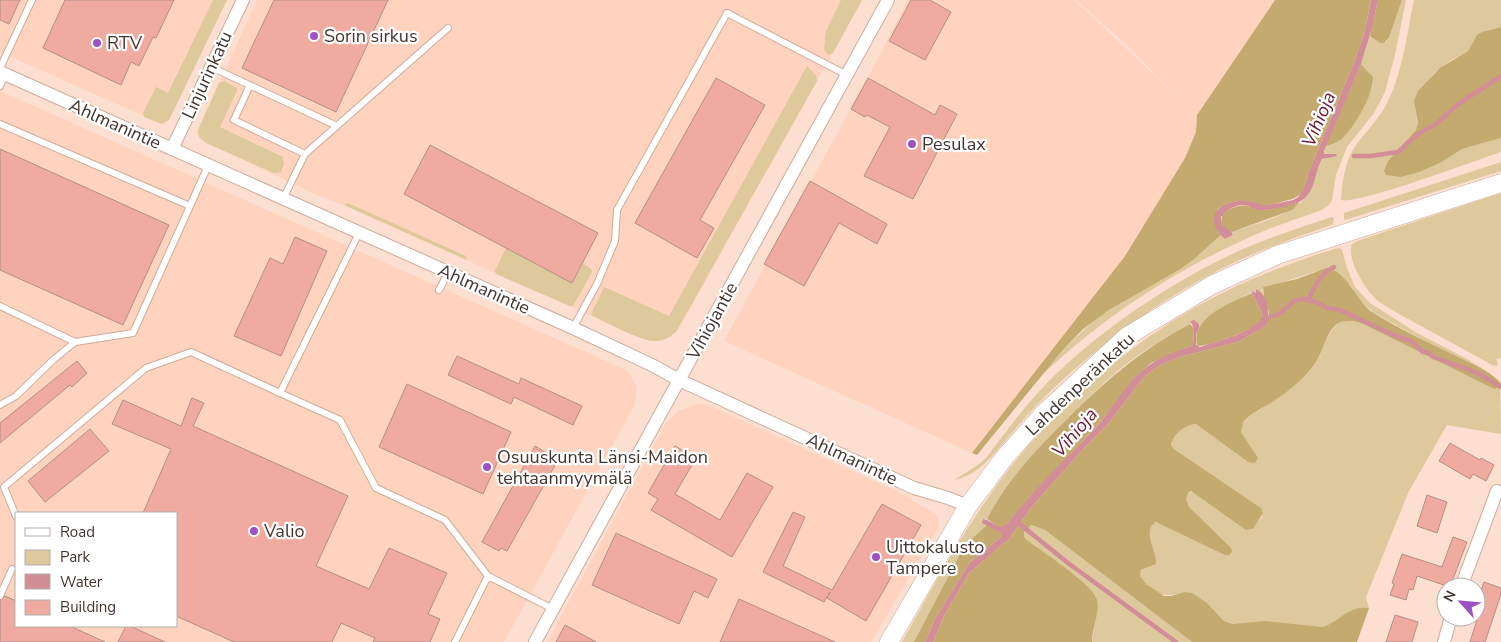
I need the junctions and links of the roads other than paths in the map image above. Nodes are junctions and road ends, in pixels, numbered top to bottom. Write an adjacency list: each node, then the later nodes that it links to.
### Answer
1 (32, 0): 6 (lane)
2 (243, 0): 5 (street, Linjurinkatu)
3 (888, 0): 7 (street, Vihiojantie)
4 (448, 28): 10 (lane)
5 (211, 67): 8 (lane); 11 (street, Linjurinkatu)
6 (1, 75): 11 (street, Ahlmanintie)
7 (847, 76): 21 (lane); 23 (street, Vihiojantie)
8 (250, 85): 10 (lane); 12 (lane)
9 (0, 124): 16 (lane)
10 (337, 126): 12 (lane)
11 (172, 149): 13 (street, Ahlmanintie)
12 (305, 154): 15 (lane)
13 (208, 166): 15 (street, Ahlmanintie); 16 (lane)
14 (1501, 183): 27 (main road, Lahdenperänkatu)
15 (283, 200): 17 (street, Ahlmanintie)
16 (190, 206): 22 (lane)
17 (359, 233): 18 (street, Ahlmanintie); 24 (lane)
18 (448, 273): 19 (lane); 21 (street, Ahlmanintie)
19 (439, 290)
20 (0, 306): 22 (lane)
21 (573, 328): 23 (street, Ahlmanintie)
22 (75, 342): 25 (lane)
23 (679, 380): 27 (street, Ahlmanintie); 33 (street, Vihiojantie)
24 (280, 393): 28 (lane); 30 (lane)
25 (0, 405)
26 (1497, 490): 31 (street)
27 (968, 506): 37 (main road, Lahdenperänkatu)
28 (15, 514)
29 (12, 569): 32 (lane)
30 (488, 576): 33 (lane); 35 (lane)
31 (1465, 577)
32 (0, 596)
33 (553, 609): 36 (street, Vihiojantie)
34 (1448, 627): 38 (street)
35 (455, 642)
36 (535, 642)
37 (890, 642)
38 (1444, 642)

